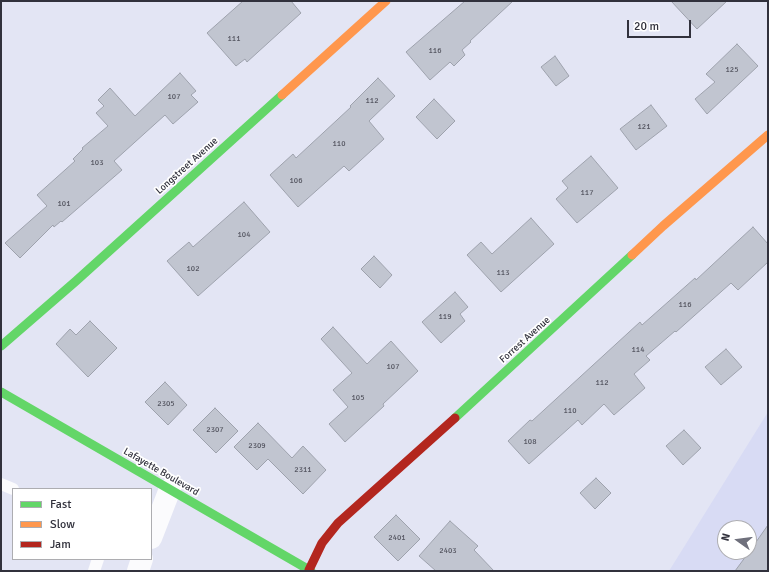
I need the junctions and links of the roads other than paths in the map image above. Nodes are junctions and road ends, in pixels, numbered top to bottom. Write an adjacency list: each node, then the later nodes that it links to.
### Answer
1 (386, 1): 3 (street, Longstreet Avenue)
2 (768, 135): 11 (street, Forrest Avenue)
3 (1, 346)
4 (1, 392): 6 (street, Lafayette Boulevard)
5 (1, 484): 7 (lane)
6 (170, 489): 8 (street); 11 (street, Lafayette Boulevard)
7 (12, 490)
8 (152, 535)
9 (98, 560): 12 (lane)
10 (142, 560): 13 (street)
11 (310, 570)
12 (94, 571)
13 (138, 571)

